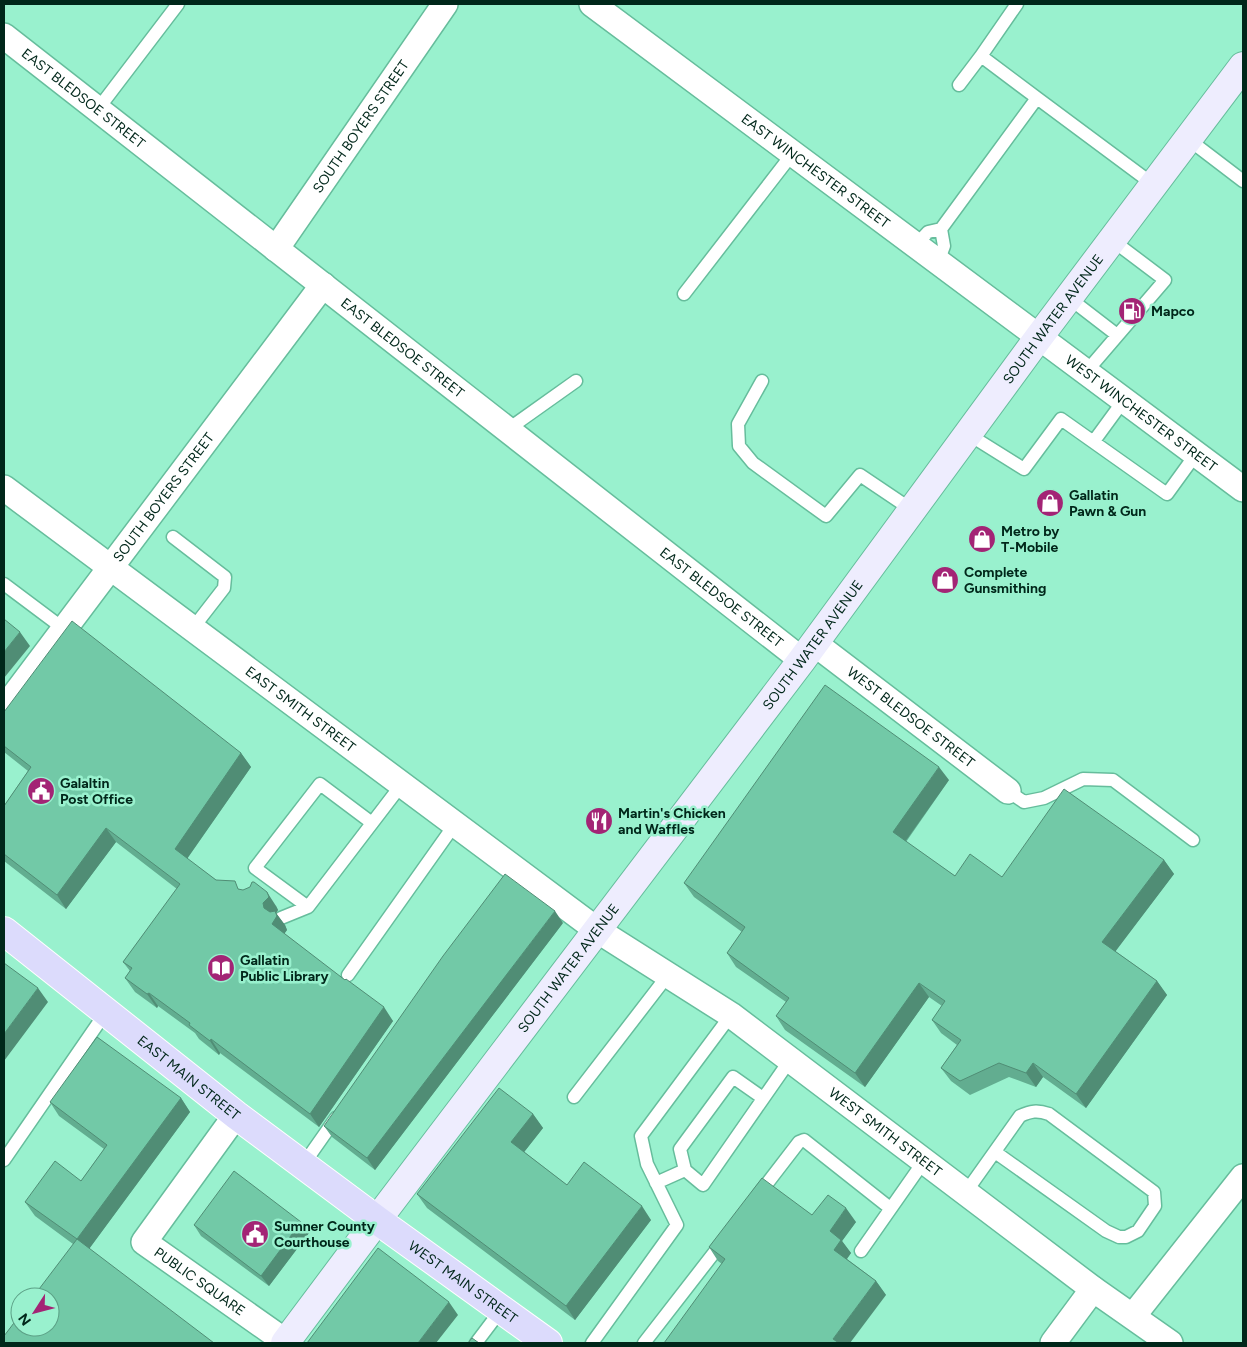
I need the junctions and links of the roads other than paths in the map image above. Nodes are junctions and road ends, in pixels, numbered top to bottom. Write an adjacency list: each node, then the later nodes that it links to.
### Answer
1 (178, 4): 10 (lane)
2 (445, 4): 18 (street, SOUTH BOYERS STREET)
3 (592, 4): 12 (street, EAST WINCHESTER STREET)
4 (1017, 4): 6 (lane)
5 (4, 36): 10 (street, EAST BLEDSOE STREET)
6 (981, 56): 8 (lane); 9 (lane)
7 (1243, 66): 11 (main road, SOUTH WATER AVENUE)
8 (959, 85)
9 (1037, 98): 14 (lane); 15 (lane)
10 (98, 109): 18 (street, EAST BLEDSOE STREET)
11 (1188, 139): 13 (lane); 14 (main road, SOUTH WATER AVENUE)
12 (793, 153): 17 (street, EAST WINCHESTER STREET); 21 (lane)
13 (1243, 181)
14 (1154, 185): 16 (main road, SOUTH WATER AVENUE)
15 (941, 230): 17 (lane); 19 (lane)
16 (1112, 240): 22 (main road, SOUTH WATER AVENUE); 23 (lane)
17 (916, 245): 19 (street, EAST WINCHESTER STREET)
18 (276, 249): 20 (street, EAST BLEDSOE STREET)
19 (938, 262): 24 (street, EAST WINCHESTER STREET)
20 (323, 285): 29 (street, EAST BLEDSOE STREET); 37 (street, SOUTH BOYERS STREET)
21 (684, 294)
22 (1069, 298): 23 (lane); 24 (main road, SOUTH WATER AVENUE)
23 (1118, 335): 25 (lane)
24 (1039, 337): 25 (street, WEST WINCHESTER STREET); 30 (main road, SOUTH WATER AVENUE)
25 (1086, 372): 28 (street, WEST WINCHESTER STREET)
26 (576, 381): 29 (lane)
27 (762, 381): 35 (lane)
28 (1124, 400): 31 (lane); 32 (street, WEST WINCHESTER STREET)
29 (507, 430): 41 (street, EAST BLEDSOE STREET)
30 (968, 434): 31 (lane); 35 (main road, SOUTH WATER AVENUE)
31 (1094, 441): 32 (lane)
32 (1196, 454): 34 (street, WEST WINCHESTER STREET)
33 (4, 488): 37 (street, EAST SMITH STREET)
34 (1243, 489)
35 (912, 510): 41 (main road, SOUTH WATER AVENUE)
36 (173, 537): 39 (lane)
37 (111, 567): 39 (street, EAST SMITH STREET); 40 (street, SOUTH BOYERS STREET)
38 (4, 584): 40 (lane)
39 (193, 628): 43 (street, EAST SMITH STREET)
40 (64, 629): 42 (street, SOUTH BOYERS STREET)
41 (808, 652): 44 (street, WEST BLEDSOE STREET); 52 (main road, SOUTH WATER AVENUE)
42 (4, 708)
43 (402, 784): 45 (lane); 46 (street, EAST SMITH STREET)
44 (1008, 791): 47 (lane)
45 (372, 823): 48 (lane); 50 (lane)
46 (455, 824): 52 (street, EAST SMITH STREET); 54 (lane)
47 (1193, 840)
48 (255, 868): 49 (lane); 50 (lane)
49 (254, 886)
50 (308, 907): 51 (lane)
51 (281, 918)
52 (597, 930): 55 (street, WEST SMITH STREET); 73 (main road, SOUTH WATER AVENUE)
53 (4, 931): 56 (main road, EAST MAIN STREET)
54 (348, 975)
55 (668, 975): 57 (street, WEST SMITH STREET); 59 (lane)
56 (106, 1012): 62 (main road, EAST MAIN STREET); 64 (lane)
57 (731, 1015): 58 (street, WEST SMITH STREET); 69 (lane)
58 (790, 1060): 60 (lane); 65 (street, WEST SMITH STREET)
59 (574, 1097)
60 (763, 1098): 67 (lane); 67 (lane)
61 (343, 1108): 66 (lane)
62 (236, 1115): 66 (main road, EAST MAIN STREET); 79 (street, PUBLIC SQUARE)
63 (995, 1152): 63 (lane); 70 (lane)
64 (4, 1160)
65 (924, 1161): 70 (street, WEST SMITH STREET); 72 (lane)
66 (303, 1165): 73 (main road, EAST MAIN STREET)
67 (685, 1170): 69 (lane)
68 (1243, 1177): 78 (street)
69 (656, 1183): 82 (lane)
70 (966, 1192): 76 (street, WEST SMITH STREET)
71 (751, 1204): 72 (lane)
72 (890, 1208): 75 (lane)
73 (377, 1220): 77 (main road, WEST MAIN STREET); 79 (main road, SOUTH WATER AVENUE)
74 (734, 1227): 83 (lane)
75 (861, 1251)
76 (1094, 1289): 78 (street, WEST SMITH STREET); 84 (street)
77 (501, 1310): 80 (lane); 81 (main road, WEST MAIN STREET)
78 (1134, 1316): 85 (street, WEST SMITH STREET)
79 (286, 1342)
80 (476, 1343)
81 (548, 1343)
82 (592, 1343)
83 (644, 1343)
84 (1053, 1343)
85 (1170, 1343)

